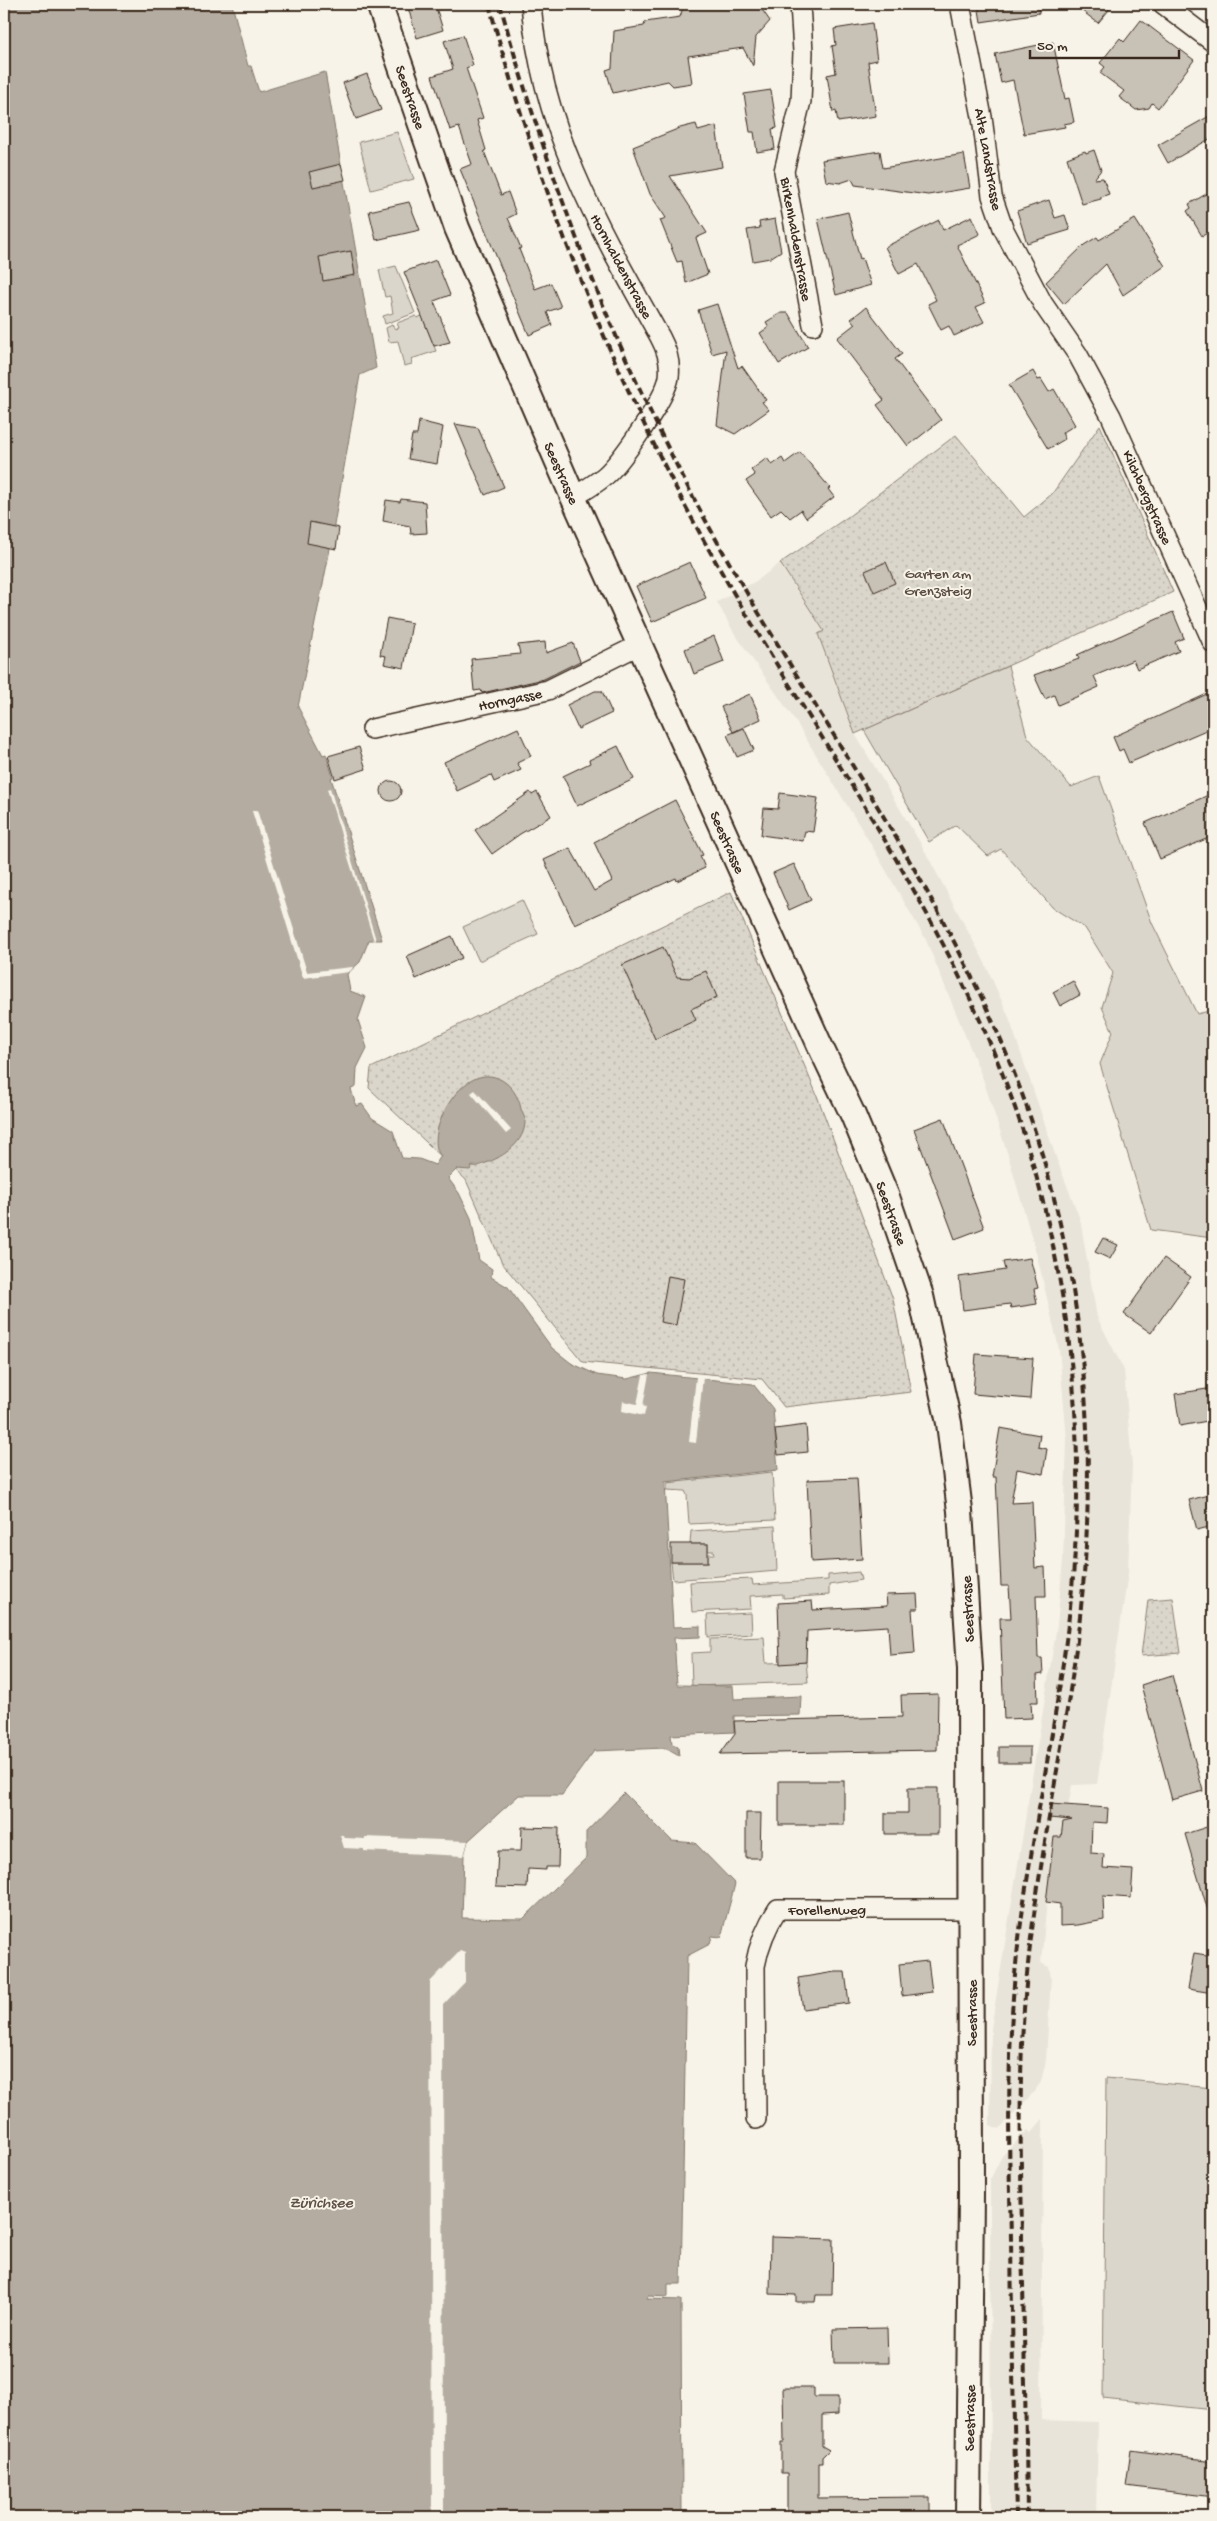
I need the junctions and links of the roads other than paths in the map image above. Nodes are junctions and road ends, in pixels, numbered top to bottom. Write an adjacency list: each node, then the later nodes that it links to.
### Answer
1 (379, 4): 9 (main road, Seestrasse)
2 (531, 4): 9 (street, Hornhaldenstrasse)
3 (800, 4): 7 (street, Birkenhaldenstrasse)
4 (960, 4): 8 (street, Alte Landstrasse)
5 (1163, 4): 6 (street)
6 (1213, 42)
7 (813, 325)
8 (1078, 355): 10 (street, Kilchbergstrasse)
9 (573, 497): 11 (main road, Seestrasse)
10 (1213, 643)
11 (639, 645): 12 (street, Horngasse); 13 (main road, Seestrasse)
12 (372, 729)
13 (971, 1909): 14 (street, Forellenweg); 15 (main road, Seestrasse)
14 (756, 2119)
15 (968, 2517)

